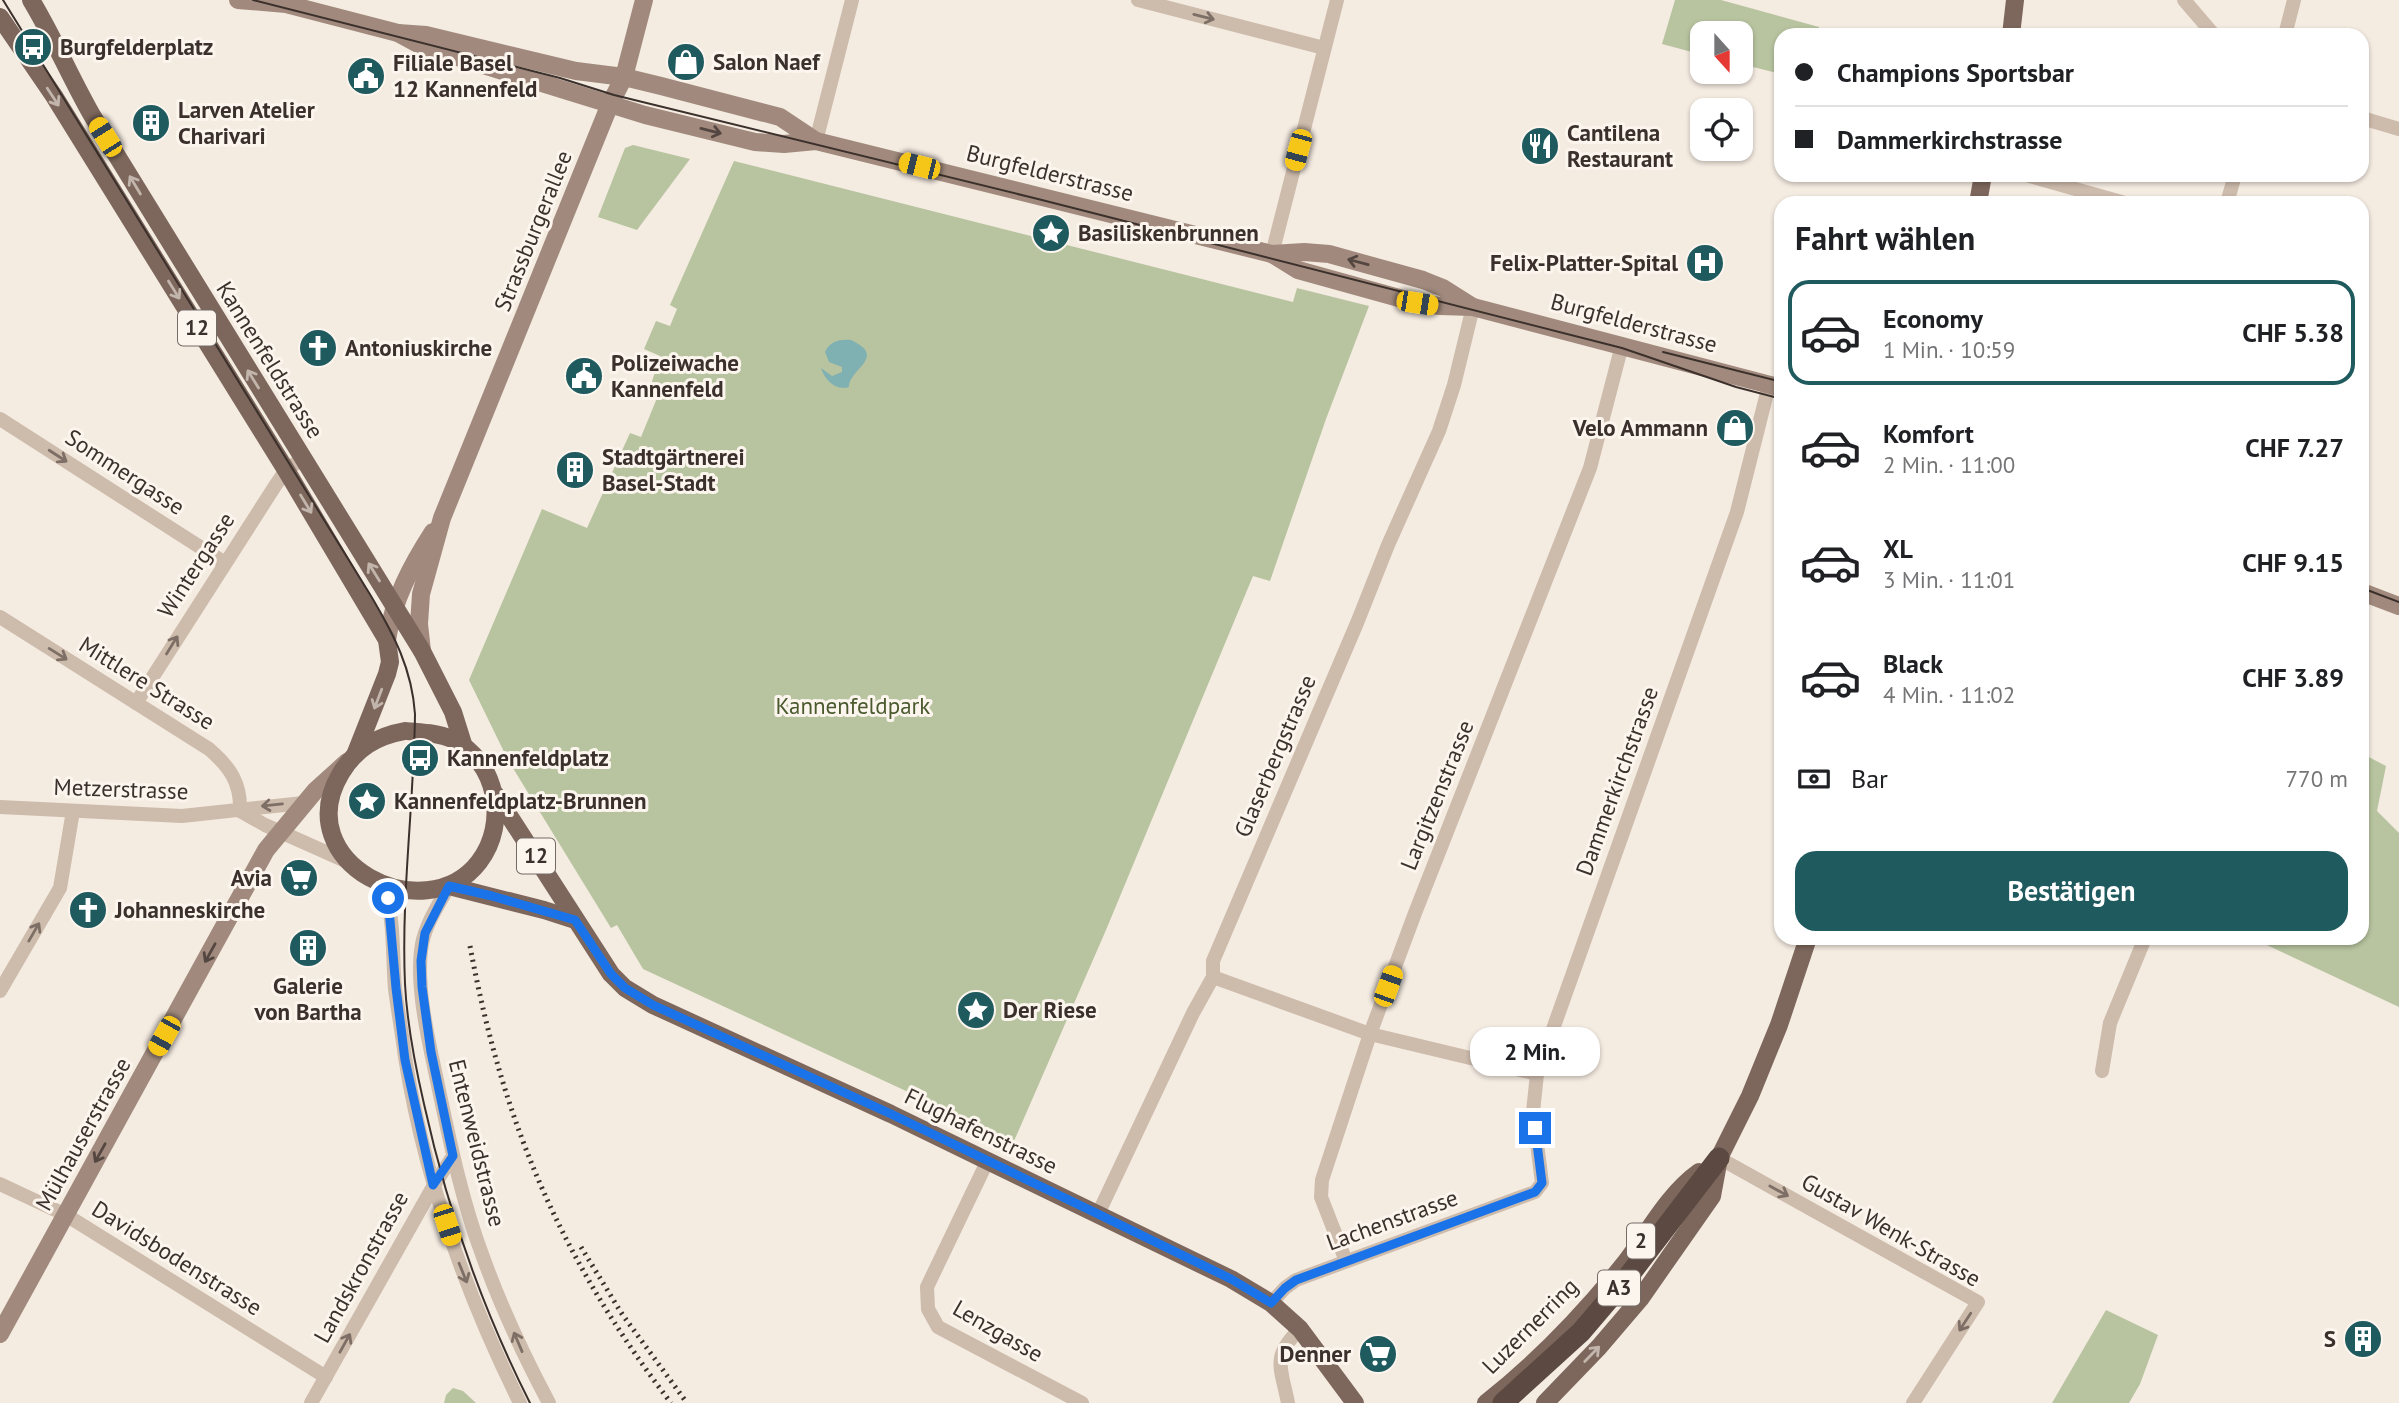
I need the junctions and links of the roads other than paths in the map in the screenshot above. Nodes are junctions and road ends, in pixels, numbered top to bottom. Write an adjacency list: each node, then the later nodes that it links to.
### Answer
1 (30, 0): 30 (main road, Kannenfeldstrasse / 12, one-way to 1)
2 (239, 0): 10 (main road, Burgfelderstrasse)
3 (644, 0): 17 (main road, Strassburgerallee)
4 (852, 0): 21 (street)
5 (1138, 0): 16 (street, one-way to 16)
6 (1337, 0): 16 (street)
7 (2015, 0): 12 (main road)
8 (2184, 0): 13 (street)
9 (2294, 0): 14 (street)
10 (283, 1): 15 (main road, Burgfelderstrasse)
11 (0, 18): 31 (main road, Kannenfeldstrasse / 12, one-way to 31)
12 (2012, 28)
13 (2208, 28)
14 (2287, 28)
15 (398, 33): 17 (main road, Burgfelderstrasse); 18 (main road, Burgfelderstrasse)
16 (1324, 48): 24 (street)
17 (624, 77): 18 (main road, Strassburgerallee); 21 (main road, Burgfelderstrasse)
18 (610, 104): 21 (main road, Burgfelderstrasse, one-way to 21); 32 (main road, Strassburgerallee)
19 (2369, 120): 20 (street)
20 (2399, 130)
21 (816, 141): 24 (main road, Burgfelderstrasse)
22 (2051, 182): 23 (street)
23 (2100, 196)
24 (1272, 254): 25 (main road, Burgfelderstrasse)
25 (1473, 307): 26 (main road, Burgfelderstrasse); 55 (street, Glaserbergstrasse)
26 (1622, 345): 27 (main road, Burgfelderstrasse); 57 (street, Largitzenstrasse)
27 (1774, 386)
28 (1774, 389): 59 (street, Dammerkirchstrasse)
29 (0, 419): 33 (street, Sommergasse, one-way to 33)
30 (302, 458): 31 (street, Wintergasse); 35 (main road, Kannenfeldstrasse / 12, one-way to 30)
31 (286, 470): 33 (street, Wintergasse); 38 (main road, Kannenfeldstrasse / 12, one-way to 38)
32 (442, 518): 35 (main road, Strassburgerallee); 39 (main road, Strassburgerallee)
33 (225, 562): 40 (street, Wintergasse, one-way to 33)
34 (2369, 595): 36 (main road)
35 (394, 606): 38 (main road, Strassburgerallee); 39 (main road, Kannenfeldstrasse / 12)
36 (2399, 606)
37 (0, 617): 40 (street, Mittlere Strasse, one-way to 40)
38 (387, 640): 42 (main road, one-way to 42)
39 (422, 651): 41 (main road, Kannenfeldstrasse / 12)
40 (136, 703): 47 (street, Mittlere Strasse)
41 (464, 747): 42 (main road); 43 (main road)
42 (355, 755): 44 (main road, Mülhauserstrasse); 49 (main road)
43 (495, 794): 51 (main road); 52 (main road, Flughafenstrasse / 12)
44 (303, 803): 47 (street, Metzerstrasse, one-way to 47); 48 (main road, Mülhauserstrasse)
45 (0, 807): 46 (street, Metzerstrasse)
46 (72, 811): 47 (street, Metzerstrasse); 56 (street, one-way to 46)
47 (240, 811): 48 (street)
48 (279, 832): 49 (street); 67 (main road, Mülhauserstrasse, one-way to 67)
49 (348, 862): 50 (main road)
50 (383, 884): 51 (main road); 64 (street)
51 (449, 886): 52 (main road, 12); 60 (street, Entenweidstrasse)
52 (575, 920): 62 (main road, Flughafenstrasse / 12)
53 (1806, 945): 61 (main road, Luzernerring / 2)
54 (2142, 945): 58 (street)
55 (1213, 977): 57 (street); 66 (street, Glaserbergstrasse)
56 (0, 991)
57 (1370, 1034): 59 (street); 68 (street, Largitzenstrasse)
58 (2102, 1071)
59 (1537, 1074): 65 (street, Dammerkirchstrasse)
60 (453, 1156): 64 (street, Landskronstrasse); 75 (street, Entenweidstrasse, one-way to 60)
61 (1719, 1157): 79 (main road, Luzernerring / 2); 80 (highway, A3); 81 (highway, A3); 82 (main road, Luzernerring / 2, one-way to 61); 83 (street, Gustav Wenk-Strasse, one-way to 83)
62 (987, 1162): 66 (main road, Flughafenstrasse / 12); 76 (street, Lenzgasse)
63 (0, 1184): 67 (street, Davidsbodenstrasse)
64 (433, 1185): 72 (street, Landskronstrasse, one-way to 64); 74 (street, one-way to 74)
65 (1535, 1192): 68 (street, Lachenstrasse)
66 (1098, 1214): 69 (main road, Flughafenstrasse / 12)
67 (66, 1216): 71 (main road, Mülhauserstrasse); 72 (street, Davidsbodenstrasse)
68 (1346, 1261): 69 (street, Lachenstrasse)
69 (1271, 1303): 70 (main road, Flughafenstrasse / 12)
70 (1300, 1329): 77 (street); 78 (main road, Flughafenstrasse / 12)
71 (0, 1334)
72 (326, 1377): 73 (street, Landskronstrasse)
73 (311, 1403)
74 (520, 1403)
75 (549, 1403)
76 (1082, 1403)
77 (1288, 1403)
78 (1355, 1403)
79 (1486, 1403)
80 (1503, 1403)
81 (1523, 1403)
82 (1545, 1403)
83 (1913, 1403)

